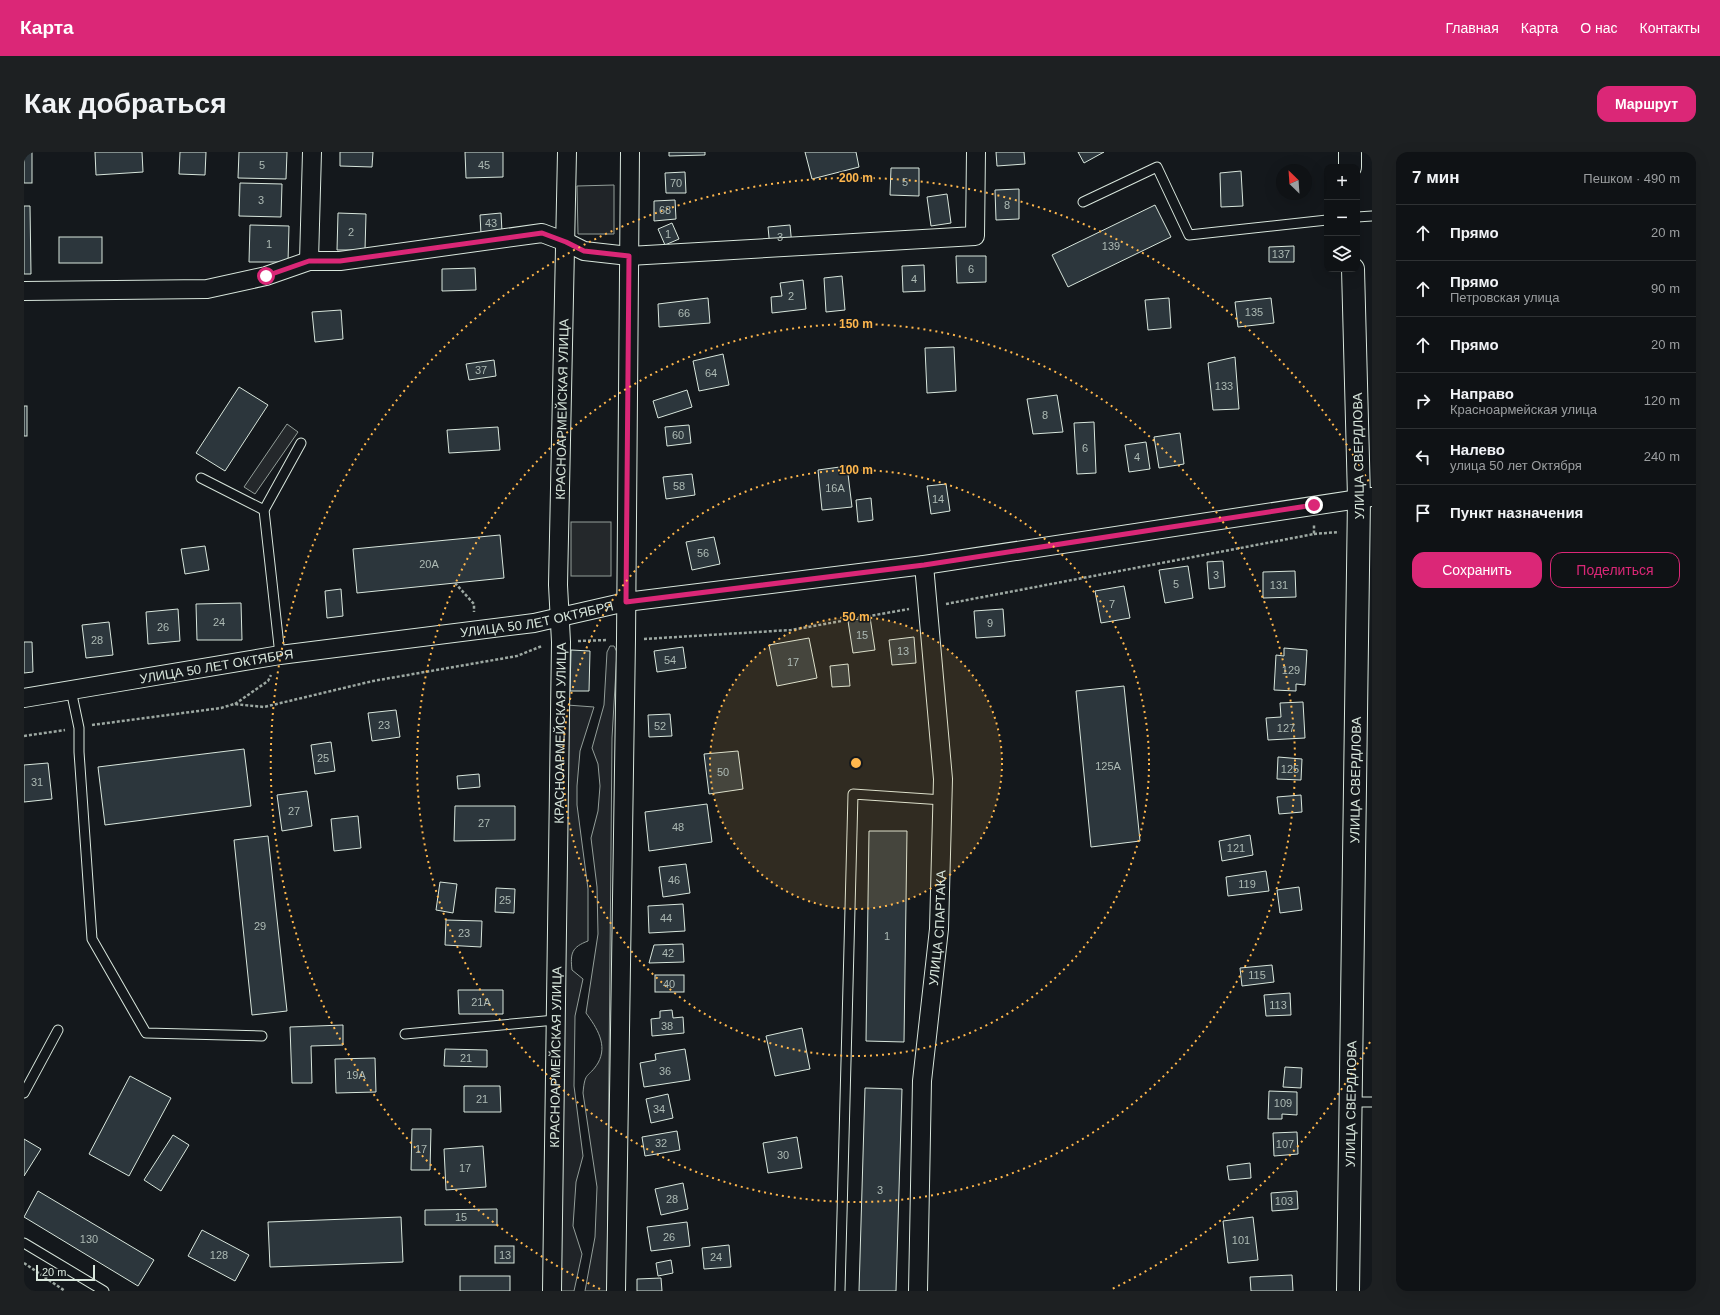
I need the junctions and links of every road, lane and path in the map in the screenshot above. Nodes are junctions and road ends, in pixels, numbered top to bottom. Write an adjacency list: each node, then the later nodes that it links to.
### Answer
1 (312, 152): 13 (street)
2 (567, 152): 11 (street, КРАСНОАРМЕЙСКАЯ УЛИЦА)
3 (630, 152): 12 (street)
4 (976, 152): 12 (street)
5 (1350, 152): 6 (main road)
6 (1350, 164)
7 (1083, 202): 10 (lane)
8 (1372, 216): 9 (lane)
9 (1360, 217)
10 (1324, 220)
11 (566, 242): 12 (street); 13 (street); 25 (street, КРАСНОАРМЕЙСКАЯ УЛИЦА)
12 (629, 256): 23 (street)
13 (309, 261): 15 (street)
14 (1353, 272): 18 (main road, УЛИЦА СВЕРДЛОВА)
15 (24, 291)
16 (301, 443): 20 (lane)
17 (201, 478): 20 (lane)
18 (1366, 497): 19 (street, УЛИЦА 50 ЛЕТ ОКТЯБРЯ); 41 (main road, УЛИЦА СВЕРДЛОВА)
19 (1314, 505): 21 (street, УЛИЦА 50 ЛЕТ ОКТЯБРЯ); 24 (path)
20 (264, 510): 29 (lane)
21 (924, 565): 23 (street, УЛИЦА 50 ЛЕТ ОКТЯБРЯ); 24 (street, УЛИЦА СПАРТАКА)
22 (455, 583): 26 (path)
23 (626, 602): 25 (street, УЛИЦА 50 ЛЕТ ОКТЯБРЯ); 27 (street)
24 (928, 606): 27 (path); 35 (street, УЛИЦА СПАРТАКА)
25 (560, 616): 26 (street, УЛИЦА 50 ЛЕТ ОКТЯБРЯ); 28 (street, КРАСНОАРМЕЙСКАЯ УЛИЦА)
26 (476, 630): 29 (street, УЛИЦА 50 ЛЕТ ОКТЯБРЯ)
27 (626, 639): 28 (path); 48 (street)
28 (561, 642): 32 (path); 36 (street, КРАСНОАРМЕЙСКАЯ УЛИЦА)
29 (280, 655): 30 (street, УЛИЦА 50 ЛЕТ ОКТЯБРЯ); 32 (path)
30 (71, 690): 31 (street, УЛИЦА 50 ЛЕТ ОКТЯБРЯ); 33 (lane)
31 (24, 698)
32 (234, 704): 33 (path)
33 (79, 728): 34 (path); 39 (lane)
34 (24, 736)
35 (943, 800): 49 (lane); 50 (street, УЛИЦА СПАРТАКА)
36 (555, 1020): 38 (lane); 47 (street, КРАСНОАРМЕЙСКАЯ УЛИЦА)
37 (58, 1030): 40 (lane)
38 (405, 1034)
39 (262, 1036)
40 (24, 1093)
41 (1350, 1102): 42 (lane); 51 (main road, УЛИЦА СВЕРДЛОВА)
42 (1372, 1102)
43 (24, 1243): 46 (lane)
44 (24, 1263): 45 (path)
45 (65, 1291)
46 (104, 1291)
47 (552, 1291)
48 (616, 1291)
49 (840, 1291)
50 (918, 1291)
51 (1348, 1291)

